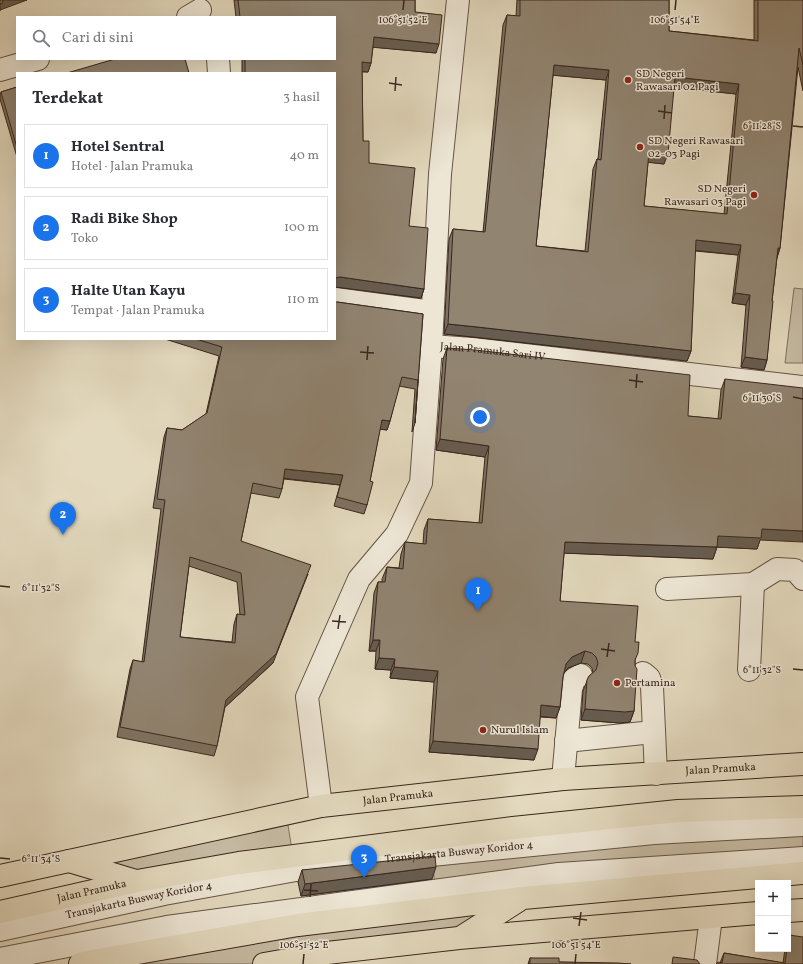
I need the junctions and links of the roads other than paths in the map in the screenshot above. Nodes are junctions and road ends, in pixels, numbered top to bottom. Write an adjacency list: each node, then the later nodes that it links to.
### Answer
1 (458, 0): 7 (street, Jalan Pramuka Sari IV)
2 (35, 60): 4 (street)
3 (218, 60): 5 (street)
4 (0, 70)
5 (219, 72)
6 (336, 299): 7 (street)
7 (432, 312): 8 (street, Jalan Pramuka Sari IV)
8 (431, 346): 9 (street, Jalan Pramuka Sari IV); 21 (street)
9 (803, 387)
10 (803, 579): 11 (street)
11 (753, 584): 12 (street); 13 (street)
12 (667, 590)
13 (749, 670)
14 (643, 673): 16 (street)
15 (581, 675): 17 (street)
16 (653, 732): 17 (street); 19 (street)
17 (566, 741): 20 (street)
18 (803, 764): 19 (main road, Jalan Pramuka)
19 (656, 774): 20 (main road, Jalan Pramuka)
20 (563, 779): 21 (main road, Jalan Pramuka)
21 (321, 806): 25 (main road, Jalan Pramuka)
22 (803, 807): 28 (main road, Jalan Pramuka)
23 (803, 825): 35 (street, Transjakarta Busway Koridor 4)
24 (803, 858): 37 (street)
25 (68, 860): 27 (main road, Jalan Pramuka); 28 (main road)
26 (803, 873): 29 (main road)
27 (0, 876)
28 (137, 881): 32 (main road, Jalan Pramuka)
29 (523, 898): 36 (main road); 38 (main road)
30 (803, 910): 31 (main road)
31 (791, 911)
32 (0, 912)
33 (755, 913): 34 (main road)
34 (711, 917): 36 (main road); 40 (street)
35 (0, 930)
36 (459, 938): 39 (main road)
37 (0, 959)
38 (80, 964)
39 (264, 964)
40 (705, 964)

